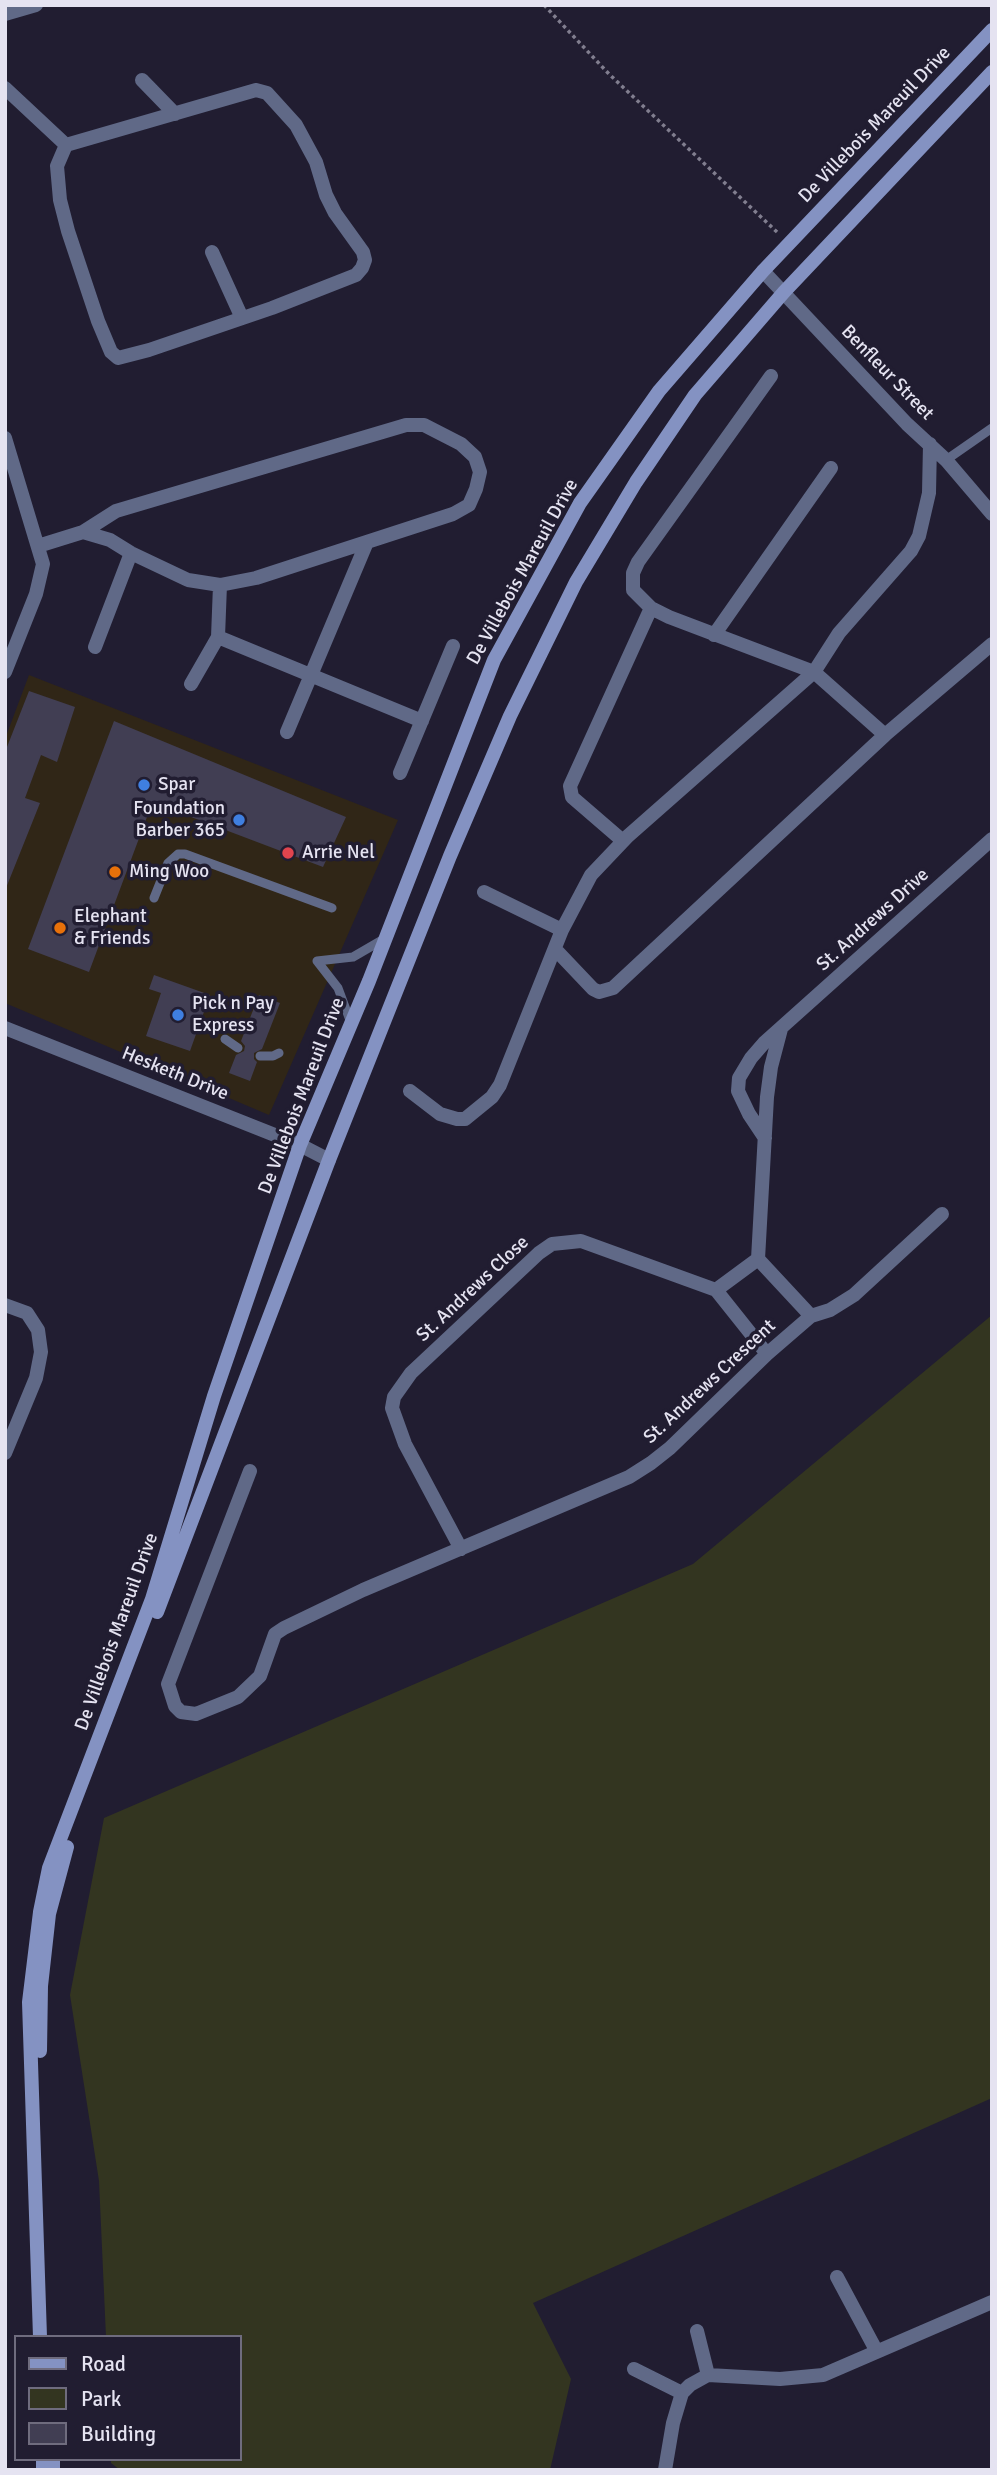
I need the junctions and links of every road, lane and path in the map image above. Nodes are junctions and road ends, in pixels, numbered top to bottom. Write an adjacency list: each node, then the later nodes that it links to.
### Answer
1 (36, 5): 3 (street)
2 (544, 5): 10 (path)
3 (5, 14)
4 (992, 30): 10 (main road, De Villebois Mareuil Drive)
5 (992, 72): 13 (main road, De Villebois Mareuil Drive)
6 (142, 79): 8 (street)
7 (5, 88): 9 (street)
8 (175, 114): 9 (street); 14 (street)
9 (66, 145): 14 (street)
10 (789, 243): 12 (main road, De Villebois Mareuil Drive)
11 (212, 252): 14 (street)
12 (763, 271): 13 (street, Benfleur Street); 47 (main road, De Villebois Mareuil Drive)
13 (784, 292): 18 (street, Benfleur Street); 59 (main road, De Villebois Mareuil Drive)
14 (242, 318)
15 (771, 376): 27 (street)
16 (992, 428): 19 (lane)
17 (5, 438): 24 (street)
18 (930, 444): 19 (street, Benfleur Street); 34 (street)
19 (946, 460): 21 (street, Benfleur Street)
20 (831, 468): 28 (street)
21 (992, 514)
22 (83, 532): 23 (street); 24 (street); 25 (street)
23 (367, 542): 26 (street); 35 (street)
24 (38, 546): 33 (street)
25 (131, 553): 26 (street); 32 (street)
26 (220, 585): 29 (street)
27 (651, 608): 28 (street); 42 (street)
28 (714, 635): 34 (street)
29 (218, 637): 35 (street); 36 (street)
30 (992, 644): 39 (street)
31 (453, 646): 37 (street)
32 (95, 647)
33 (5, 672)
34 (814, 672): 39 (street); 42 (street)
35 (312, 675): 37 (street); 38 (street)
36 (191, 684)
37 (422, 721): 40 (street)
38 (287, 732)
39 (885, 735): 48 (street)
40 (400, 773)
41 (992, 839): 51 (street, St. Andrews Drive)
42 (623, 841): 46 (street)
43 (484, 892): 46 (street)
44 (154, 898): 45 (lane)
45 (332, 908)
46 (562, 930): 48 (street)
47 (384, 939): 49 (main road, De Villebois Mareuil Drive); 49 (lane)
48 (555, 949): 56 (street)
49 (351, 1024): 58 (main road, De Villebois Mareuil Drive)
50 (5, 1028): 58 (street, Hesketh Drive)
51 (781, 1029): 57 (street); 57 (street, St. Andrews Drive)
52 (225, 1039): 53 (lane)
53 (239, 1048)
54 (279, 1052): 55 (lane)
55 (260, 1055)
56 (410, 1091)
57 (765, 1138): 61 (street)
58 (300, 1144): 59 (street, Hesketh Drive); 72 (main road, De Villebois Mareuil Drive)
59 (329, 1160): 73 (main road, De Villebois Mareuil Drive)
60 (942, 1214): 64 (street, St. Andrews Crescent)
61 (758, 1259): 62 (street); 64 (street)
62 (716, 1290): 65 (street); 68 (street, St. Andrews Close)
63 (5, 1305): 66 (street)
64 (810, 1316): 65 (street, St. Andrews Crescent)
65 (767, 1354): 68 (street, St. Andrews Crescent)
66 (5, 1452)
67 (250, 1471): 68 (street, St. Andrews Crescent)
68 (461, 1549)
69 (837, 2277): 74 (street)
70 (992, 2302): 74 (street)
71 (697, 2331): 76 (street)
72 (40, 2335)
73 (49, 2335)
74 (876, 2350): 76 (street)
75 (635, 2369): 77 (street)
76 (708, 2375): 77 (street)
77 (682, 2393): 78 (street)
78 (664, 2470)

